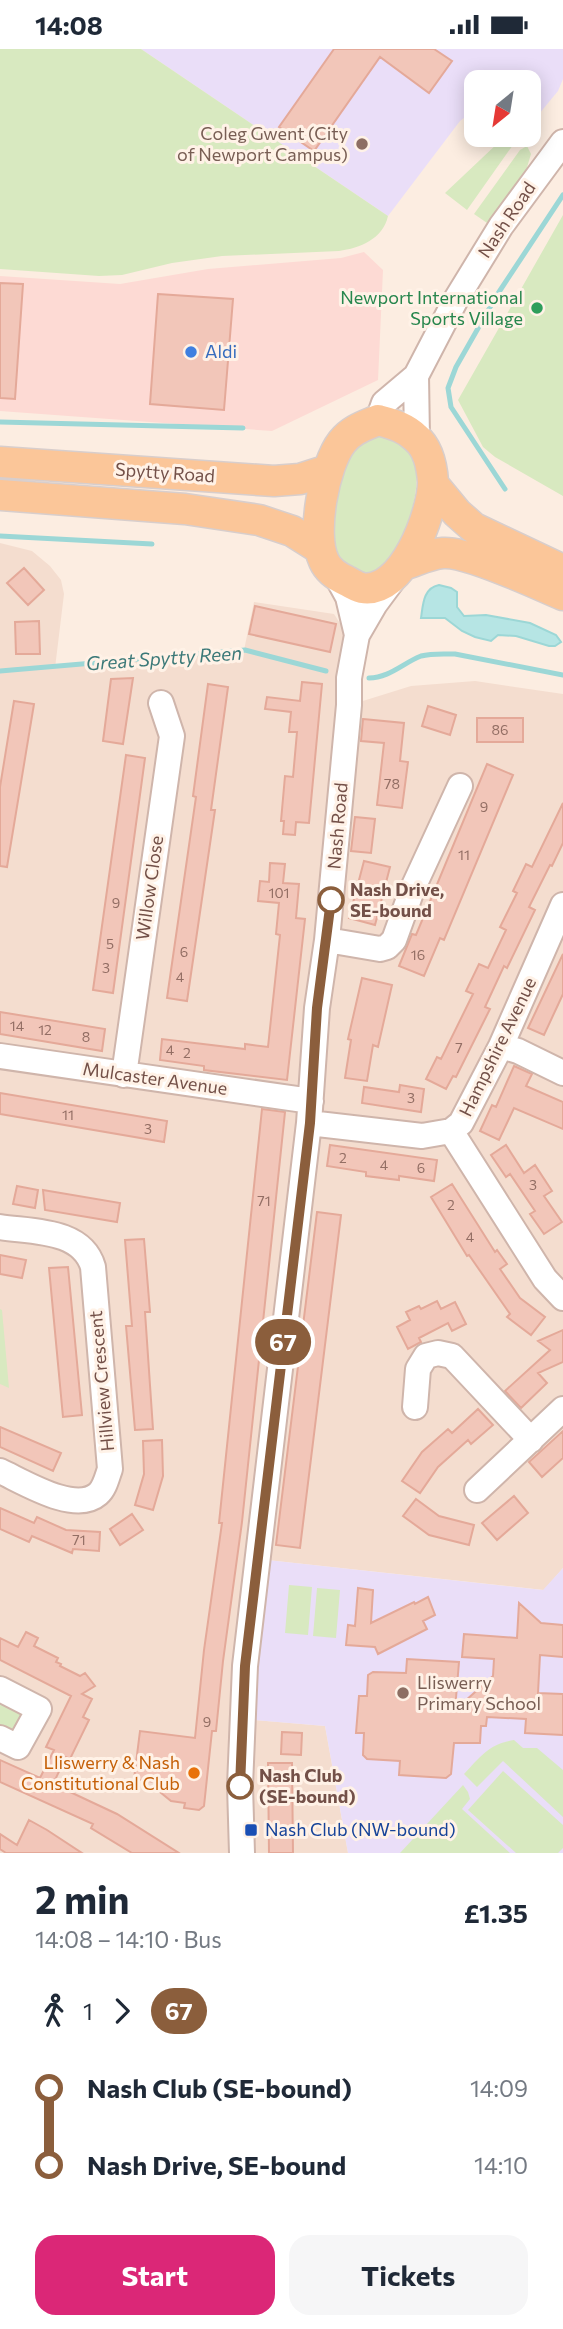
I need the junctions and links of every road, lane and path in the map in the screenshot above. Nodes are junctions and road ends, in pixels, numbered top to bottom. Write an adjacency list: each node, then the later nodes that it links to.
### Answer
1 (563, 142): 2 (street, Nash Road)
2 (415, 376): 3 (street, Nash Road); 4 (street, Nash Road)
3 (378, 420): 4 (main road); 6 (main road)
4 (417, 438): 7 (main road)
5 (0, 462): 6 (main road, Spytty Road)
6 (328, 470): 9 (main road)
7 (433, 484): 10 (main road); 11 (main road)
8 (0, 495): 9 (main road, Spytty Road)
9 (319, 548): 12 (main road)
10 (563, 570)
11 (400, 571): 12 (main road); 13 (main road); 14 (street, Nash Road)
12 (337, 576): 14 (street, Nash Road)
13 (563, 595)
14 (356, 635): 18 (street, Nash Road)
15 (161, 703): 22 (street, Willow Close)
16 (460, 786): 18 (street)
17 (563, 905): 19 (street, Hampshire Avenue)
18 (327, 940): 23 (street, Nash Road)
19 (501, 1046): 21 (street); 24 (street, Hampshire Avenue)
20 (0, 1056): 22 (street, Mulcaster Avenue)
21 (563, 1073)
22 (124, 1075): 23 (street, Mulcaster Avenue)
23 (310, 1112): 24 (street, Hampshire Avenue); 34 (street, Nash Road)
24 (451, 1131): 26 (street)
25 (0, 1227): 30 (street, Hillview Crescent)
26 (563, 1298)
27 (415, 1407): 29 (street)
28 (563, 1409): 29 (street)
29 (531, 1440): 31 (street)
30 (0, 1471)
31 (477, 1490)
32 (0, 1689): 33 (street)
33 (0, 1738)
34 (242, 1853)

